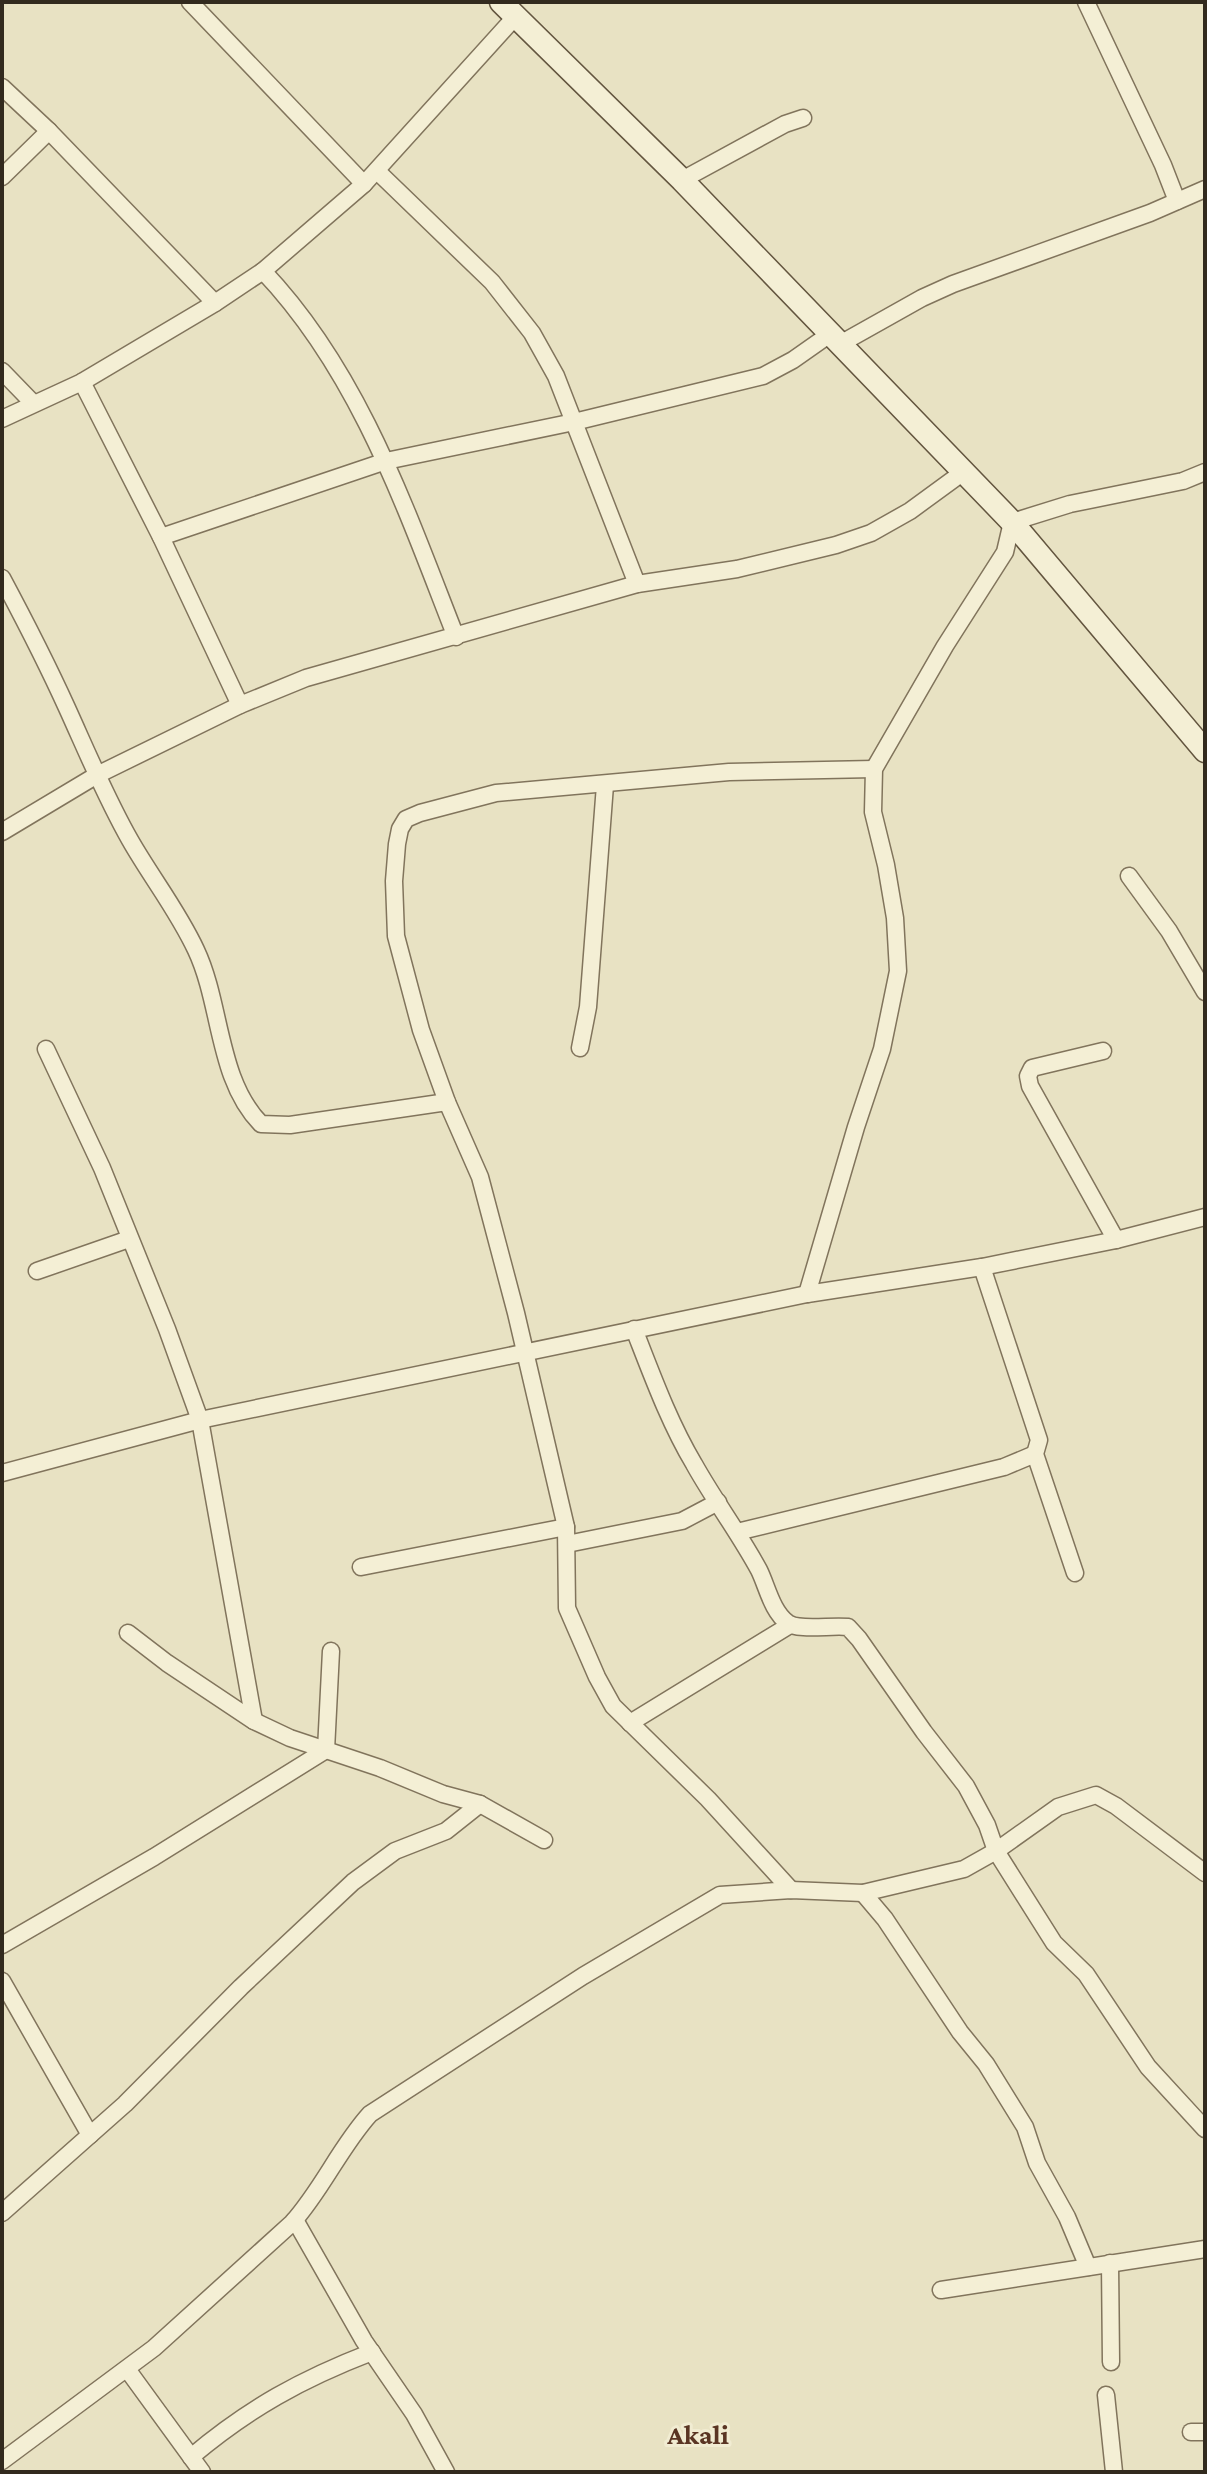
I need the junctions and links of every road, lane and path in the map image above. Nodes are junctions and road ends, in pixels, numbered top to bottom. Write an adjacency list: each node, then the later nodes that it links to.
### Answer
1 (190, 2): 10 (street)
2 (1086, 2): 12 (street)
3 (509, 9): 7 (street); 9 (street)
4 (2, 87): 6 (street)
5 (803, 118): 9 (street)
6 (49, 131): 8 (street); 14 (street)
7 (377, 171): 10 (street); 20 (street)
8 (2, 177)
9 (682, 180): 15 (street)
10 (364, 184): 13 (street)
11 (1205, 189): 12 (street)
12 (1177, 201): 15 (street)
13 (263, 271): 14 (street); 21 (street)
14 (215, 303): 17 (street)
15 (835, 339): 20 (street); 23 (street)
16 (2, 371): 18 (street)
17 (82, 382): 18 (street); 25 (street)
18 (33, 403): 19 (street)
19 (2, 419)
20 (574, 422): 21 (street); 27 (street)
21 (386, 461): 25 (street); 28 (street)
22 (1205, 472): 24 (street)
23 (962, 473): 24 (street); 27 (street)
24 (1012, 522): 30 (street); 31 (street)
25 (161, 537): 29 (street)
26 (2, 578): 32 (street)
27 (637, 584): 28 (street)
28 (456, 637): 29 (street)
29 (240, 705): 32 (street)
30 (1205, 751)
31 (874, 769): 33 (street); 46 (street)
32 (97, 775): 34 (street); 40 (street)
33 (605, 785): 37 (street); 40 (street)
34 (2, 832)
35 (1129, 876): 36 (street)
36 (1205, 992)
37 (580, 1048)
38 (46, 1049): 42 (street)
39 (1103, 1051): 43 (street)
40 (447, 1102): 48 (street)
41 (1205, 1217): 43 (street)
42 (129, 1239): 45 (street); 49 (street)
43 (1116, 1240): 44 (street)
44 (982, 1267): 46 (street); 50 (street)
45 (37, 1271)
46 (807, 1294): 47 (street)
47 (634, 1329): 48 (street); 52 (street)
48 (525, 1351): 49 (street); 54 (street)
49 (200, 1420): 51 (street); 60 (street)
50 (1035, 1454): 53 (street); 56 (street)
51 (2, 1473)
52 (718, 1502): 53 (street); 54 (street)
53 (737, 1532): 57 (street)
54 (567, 1535): 55 (street); 61 (street)
55 (361, 1567)
56 (1075, 1573)
57 (790, 1625): 61 (street); 65 (street)
58 (128, 1633): 60 (street)
59 (331, 1651): 62 (street)
60 (254, 1721): 62 (street)
61 (630, 1723): 67 (street)
62 (326, 1750): 63 (street); 69 (street)
63 (480, 1804): 64 (street); 72 (street)
64 (544, 1840)
65 (996, 1851): 66 (street); 68 (street); 71 (street)
66 (1205, 1873)
67 (791, 1890): 68 (street); 74 (street)
68 (863, 1893): 77 (street)
69 (2, 1945)
70 (2, 1981): 72 (street)
71 (1205, 2129)
72 (90, 2135): 73 (street)
73 (2, 2213)
74 (295, 2220): 79 (street); 81 (street)
75 (1205, 2249): 76 (street)
76 (1110, 2263): 77 (street); 80 (street)
77 (1088, 2267): 78 (street)
78 (941, 2290)
79 (372, 2352): 83 (street); 86 (street)
80 (1111, 2362)
81 (127, 2369): 83 (street); 84 (street)
82 (1106, 2395): 87 (street)
83 (191, 2457): 85 (street)
84 (2, 2461)
85 (202, 2472)
86 (446, 2472)
87 (1114, 2472)

